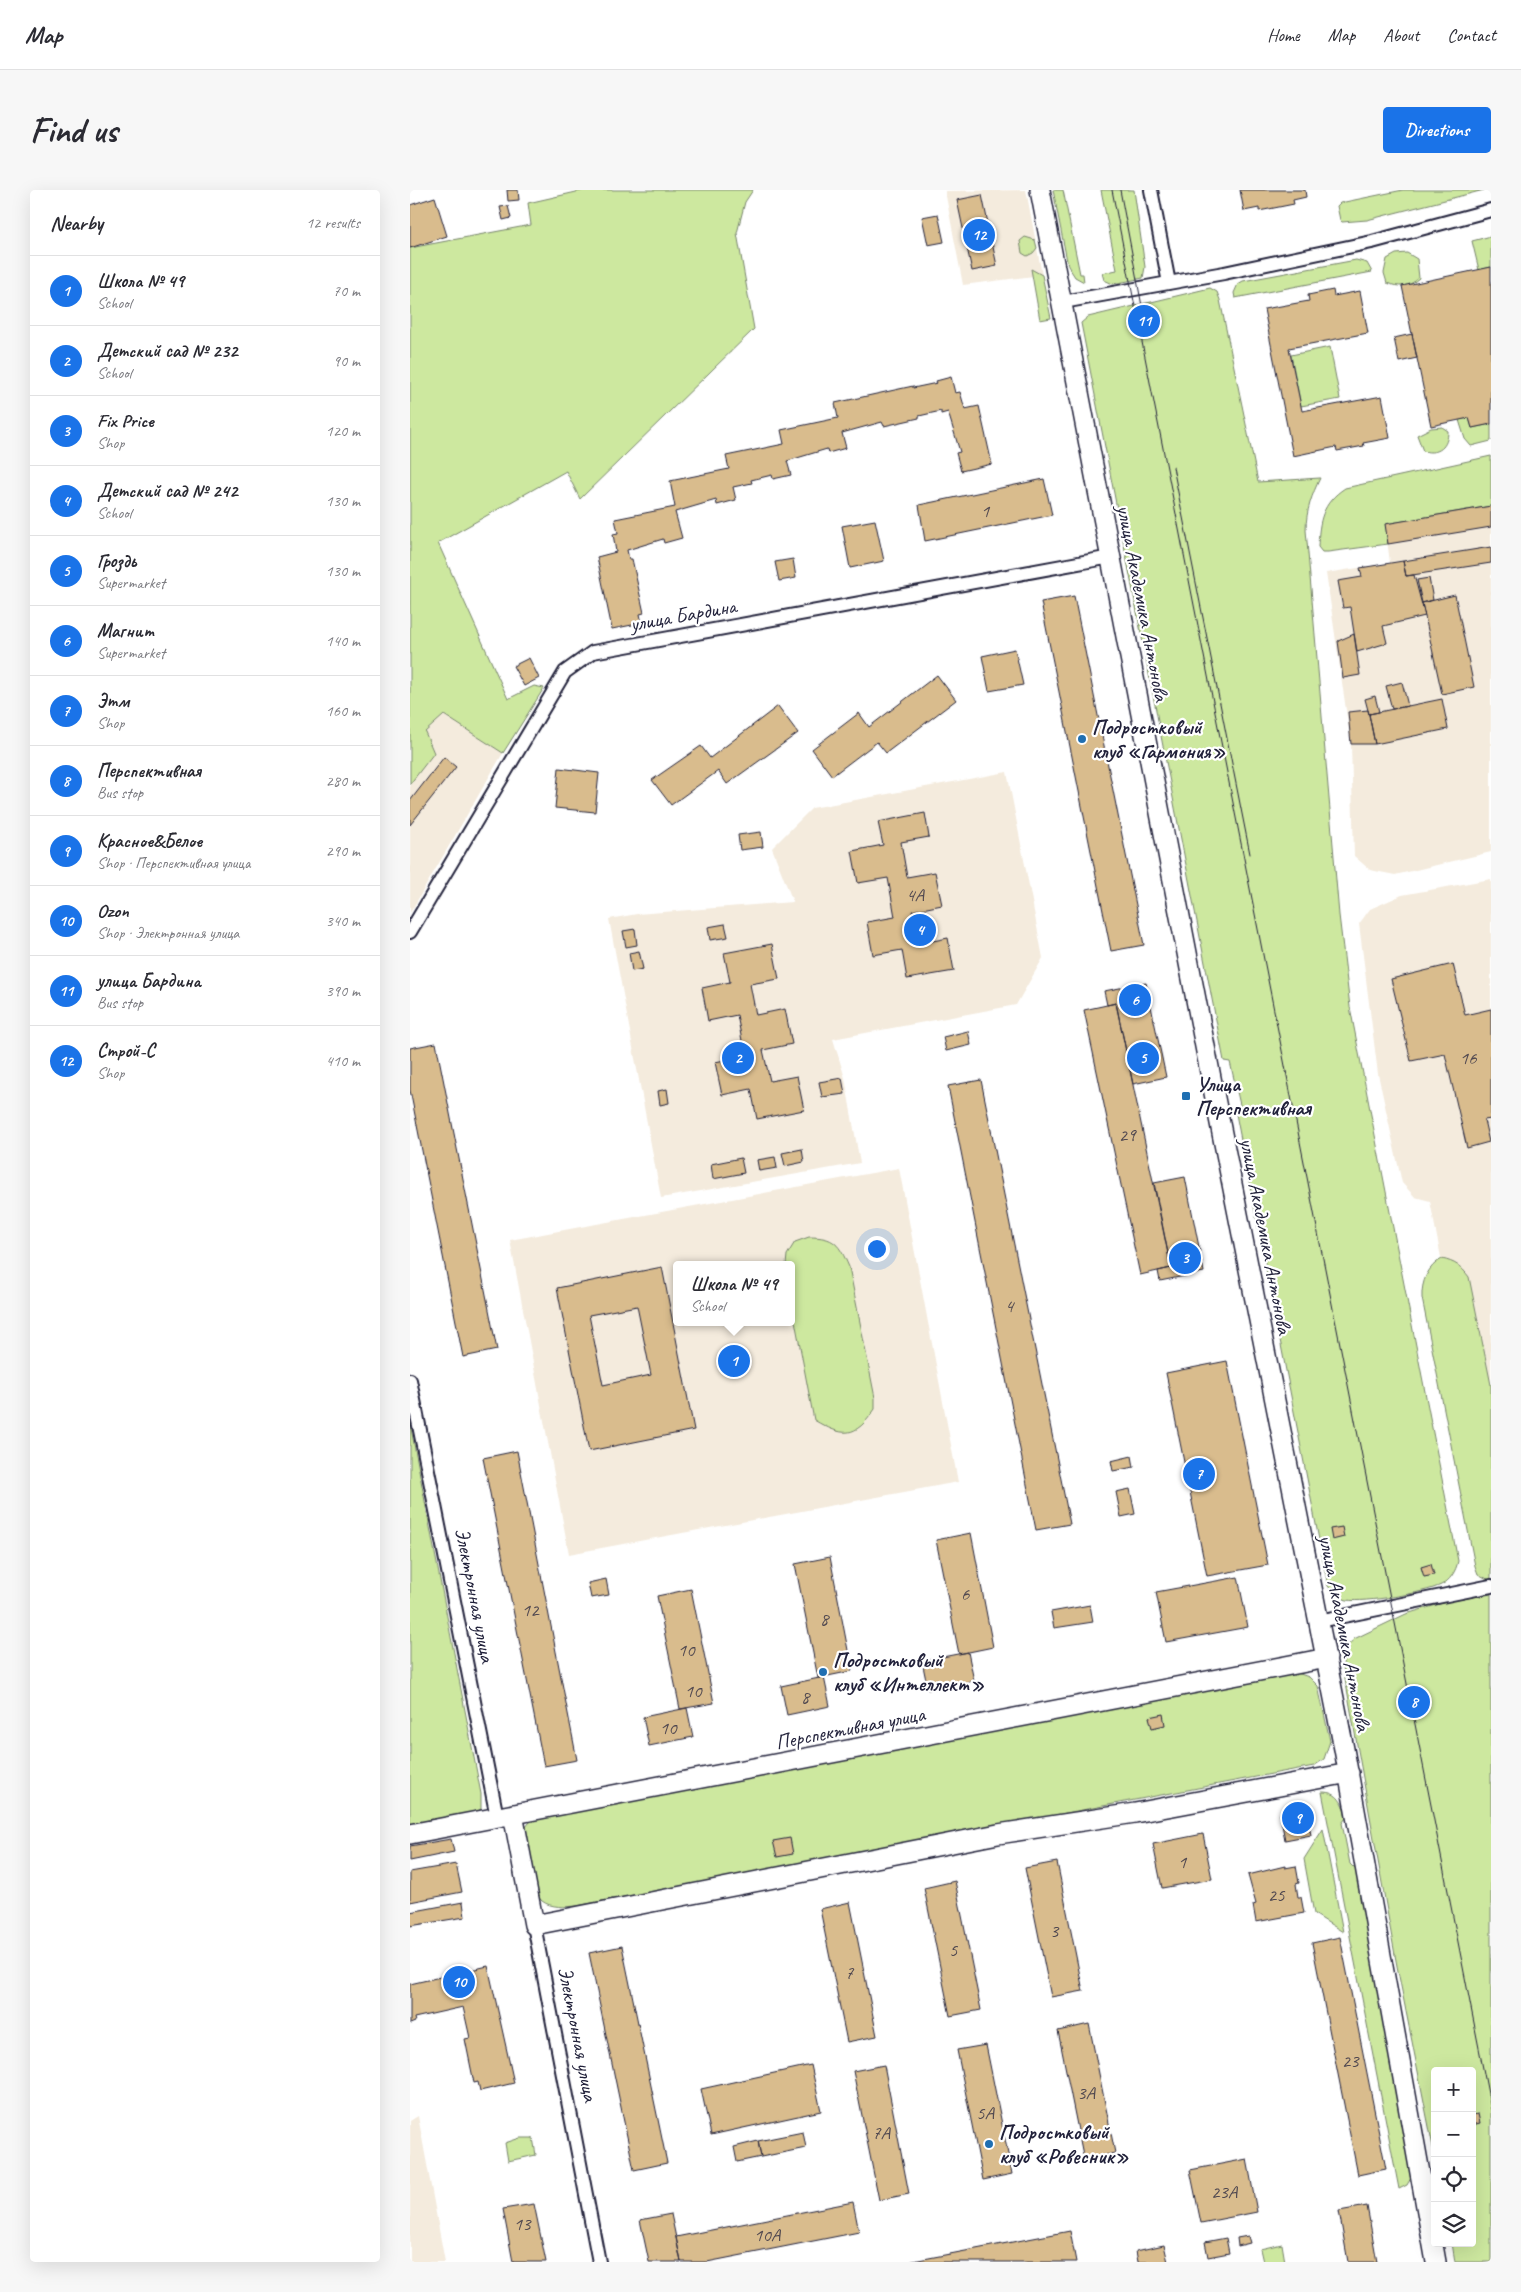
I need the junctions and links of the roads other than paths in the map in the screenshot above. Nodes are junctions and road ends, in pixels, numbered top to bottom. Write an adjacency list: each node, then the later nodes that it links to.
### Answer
1 (1040, 190): 5 (main road, улица Академика Антонова)
2 (1151, 190): 4 (street)
3 (1491, 210): 4 (street)
4 (1169, 283): 5 (street)
5 (1062, 302): 6 (main road, улица Академика Антонова)
6 (1111, 558): 7 (street, улица Бардина); 10 (main road, улица Академика Антонова)
7 (410, 932)
8 (410, 1380): 13 (street, Электронная улица)
9 (1491, 1586): 10 (street)
10 (1320, 1621): 11 (main road, улица Академика Антонова)
11 (1327, 1658): 12 (main road, улица Академика Антонова); 13 (main road, Перспективная улица)
12 (1348, 1773): 15 (main road); 17 (main road, улица Академика Антонова)
13 (505, 1816): 14 (main road, Перспективная улица); 15 (main road, Электронная улица)
14 (410, 1834)
15 (534, 1925): 16 (street, Электронная улица)
16 (600, 2262)
17 (1436, 2262)

